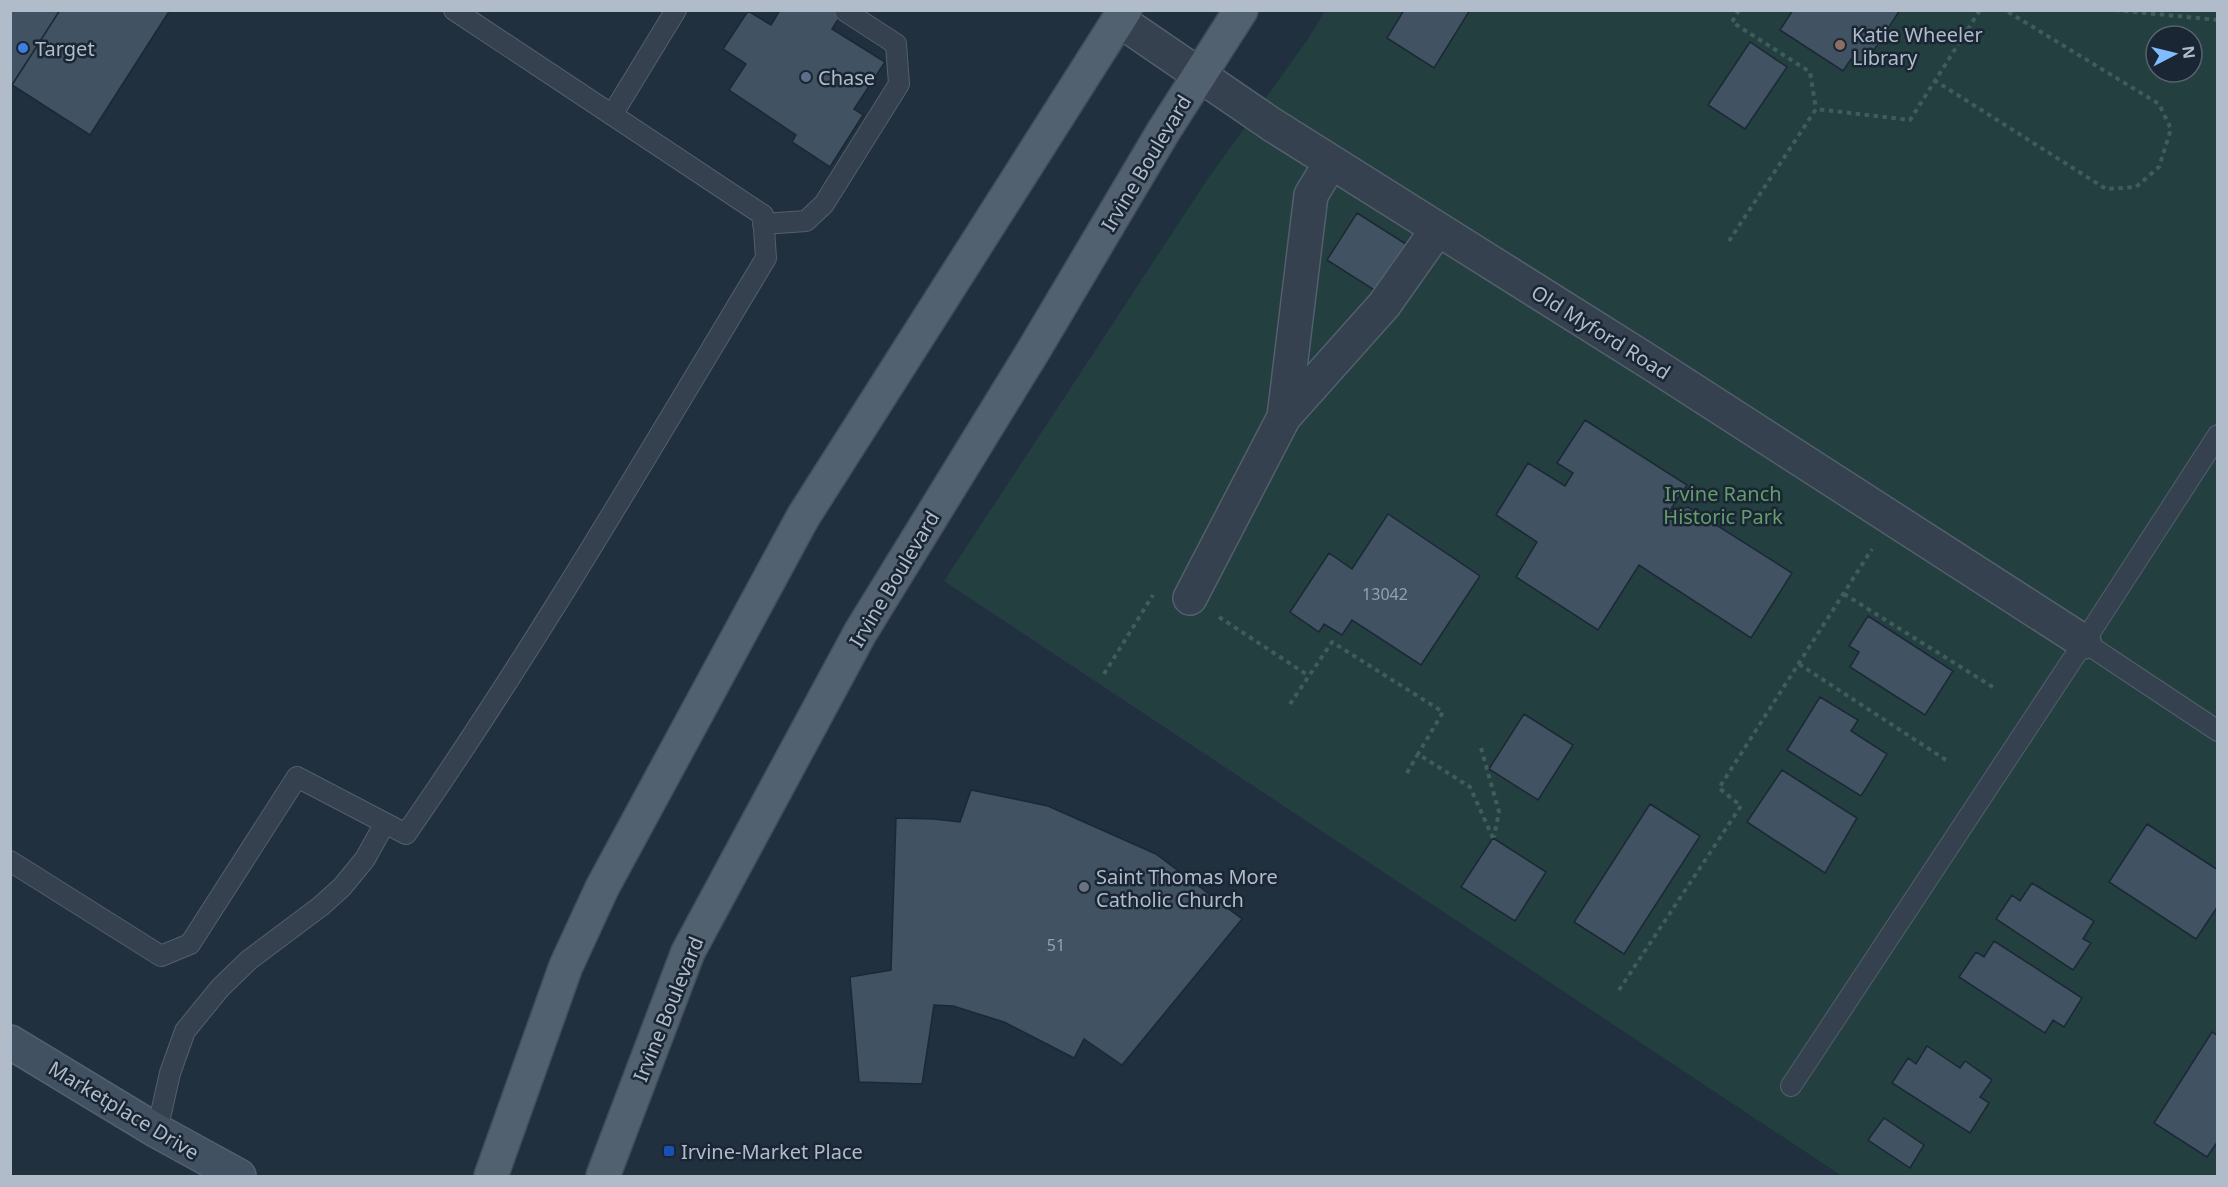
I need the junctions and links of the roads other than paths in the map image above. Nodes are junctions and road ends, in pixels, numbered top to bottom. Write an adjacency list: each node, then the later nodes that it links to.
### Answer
1 (454, 10): 7 (lane)
2 (676, 10): 7 (lane)
3 (1241, 10): 6 (main road, Irvine Boulevard)
4 (845, 11): 9 (lane)
5 (1117, 14): 6 (street, Old Myford Road); 22 (main road)
6 (1200, 75): 8 (street, Old Myford Road); 23 (main road, Irvine Boulevard)
7 (612, 115): 9 (lane)
8 (1330, 162): 10 (street, Old Myford Road); 11 (street)
9 (764, 224): 16 (lane)
10 (1437, 230): 11 (street); 14 (street, Old Myford Road)
11 (1284, 417): 13 (street)
12 (2217, 435): 14 (lane)
13 (1190, 598)
14 (2084, 642): 15 (lane); 19 (lane)
15 (2217, 731)
16 (385, 823): 17 (lane); 20 (lane)
17 (10, 861)
18 (10, 1042): 20 (street, Marketplace Drive)
19 (1791, 1086)
20 (157, 1131): 21 (street, Marketplace Drive)
21 (239, 1176)
22 (491, 1176)
23 (603, 1176)

